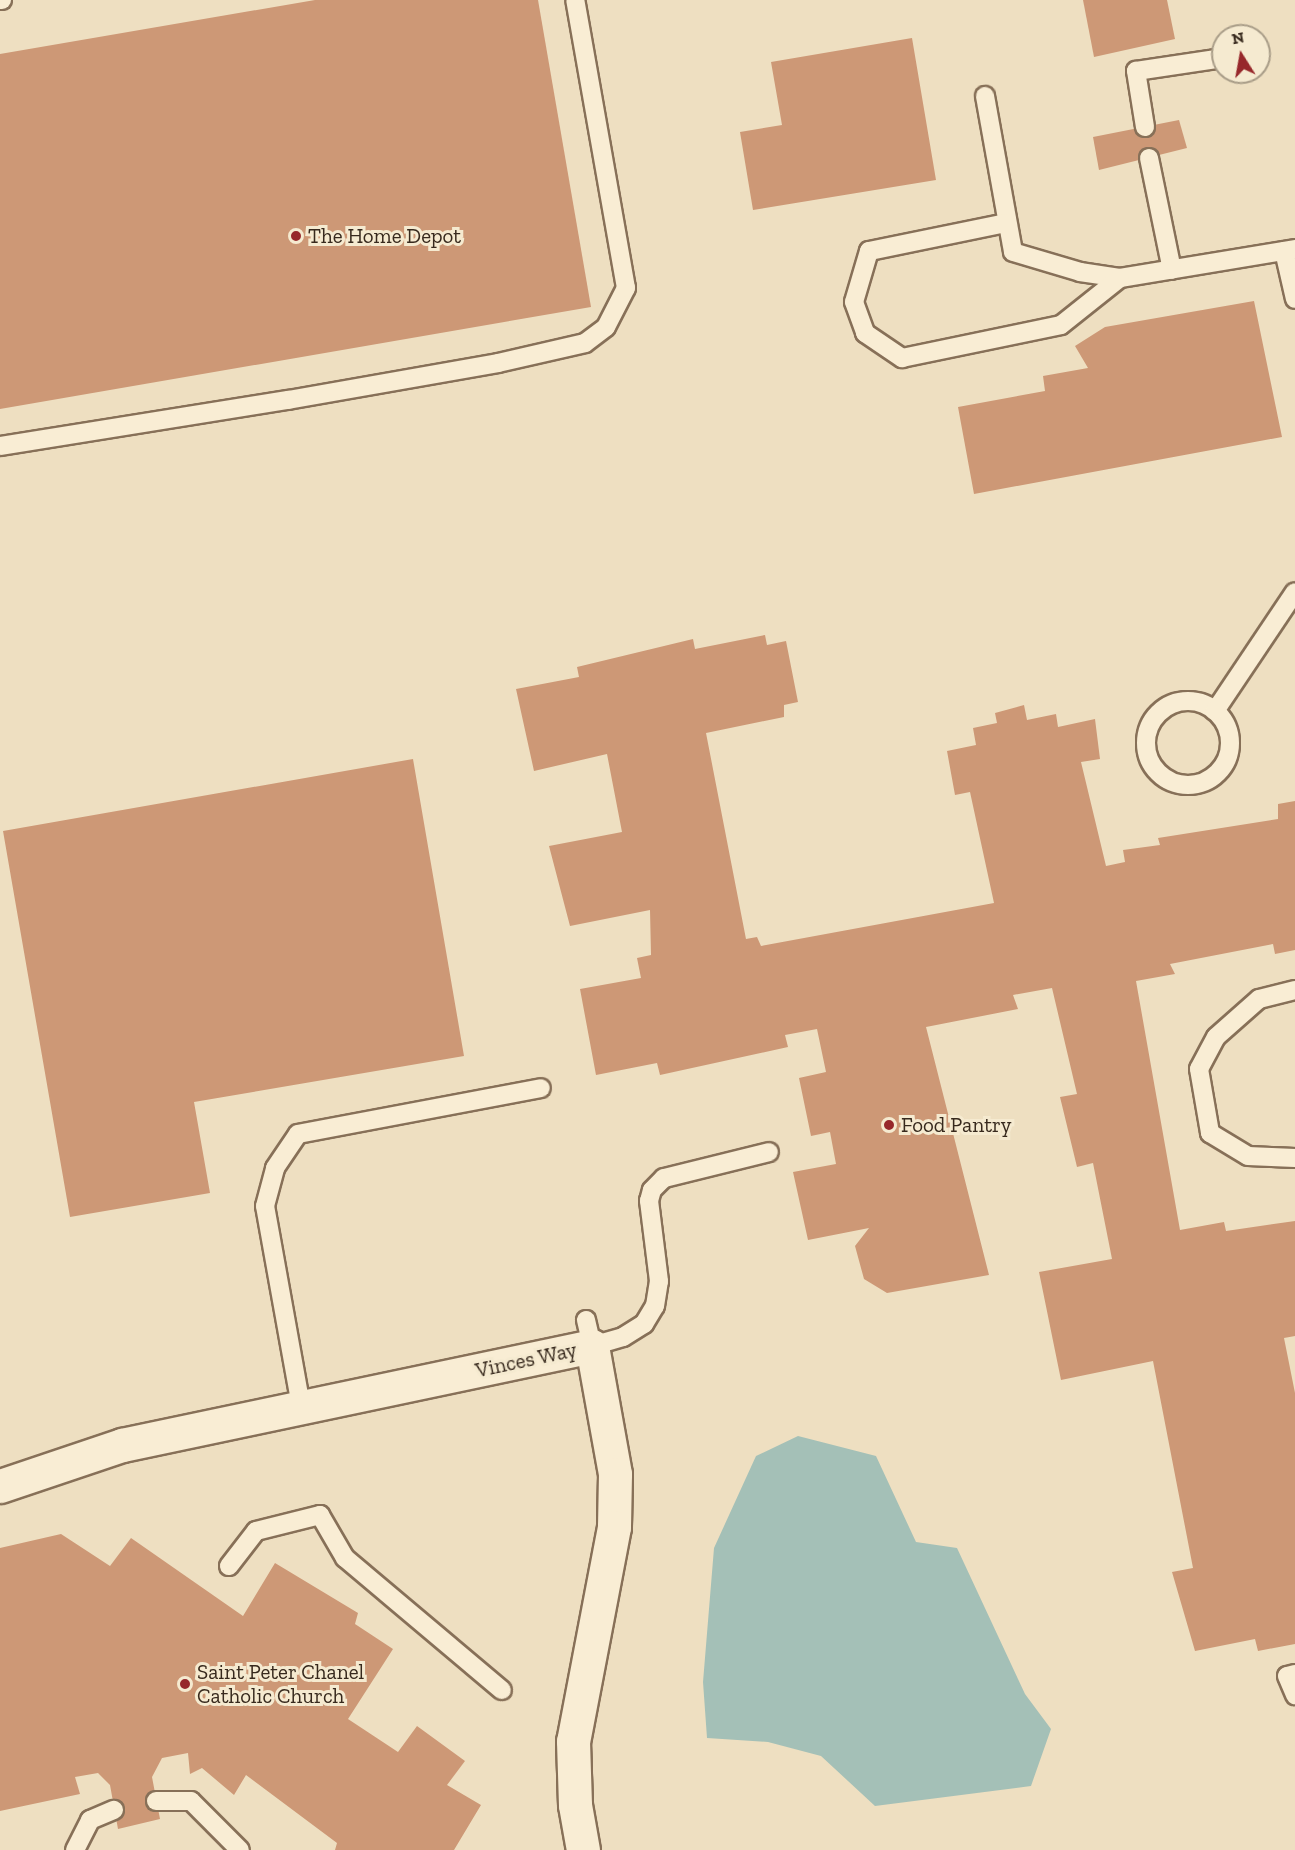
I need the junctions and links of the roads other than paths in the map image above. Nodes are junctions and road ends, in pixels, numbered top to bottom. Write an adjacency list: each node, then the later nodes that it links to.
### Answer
1 (575, 0): 11 (lane)
2 (1211, 60): 4 (lane)
3 (985, 96): 6 (lane)
4 (1145, 127)
5 (1149, 158): 8 (lane)
6 (1006, 223): 9 (lane); 9 (lane)
7 (1290, 250): 8 (lane); 10 (lane)
8 (1172, 270): 9 (lane)
9 (1120, 278)
10 (1295, 299)
11 (0, 446)
12 (1295, 592): 13 (lane)
13 (1215, 711): 13 (lane)
14 (1295, 990): 17 (lane)
15 (541, 1088): 19 (lane)
16 (769, 1152): 18 (lane)
17 (1295, 1158)
18 (589, 1333): 19 (street, Vinces Way); 29 (street, Vinces Way)
19 (301, 1406): 20 (street, Vinces Way)
20 (0, 1486)
21 (229, 1566): 23 (lane)
22 (1295, 1674): 24 (lane)
23 (502, 1690)
24 (1295, 1695)
25 (156, 1801): 28 (lane)
26 (114, 1809): 27 (lane)
27 (75, 1850)
28 (240, 1850)
29 (583, 1850)

